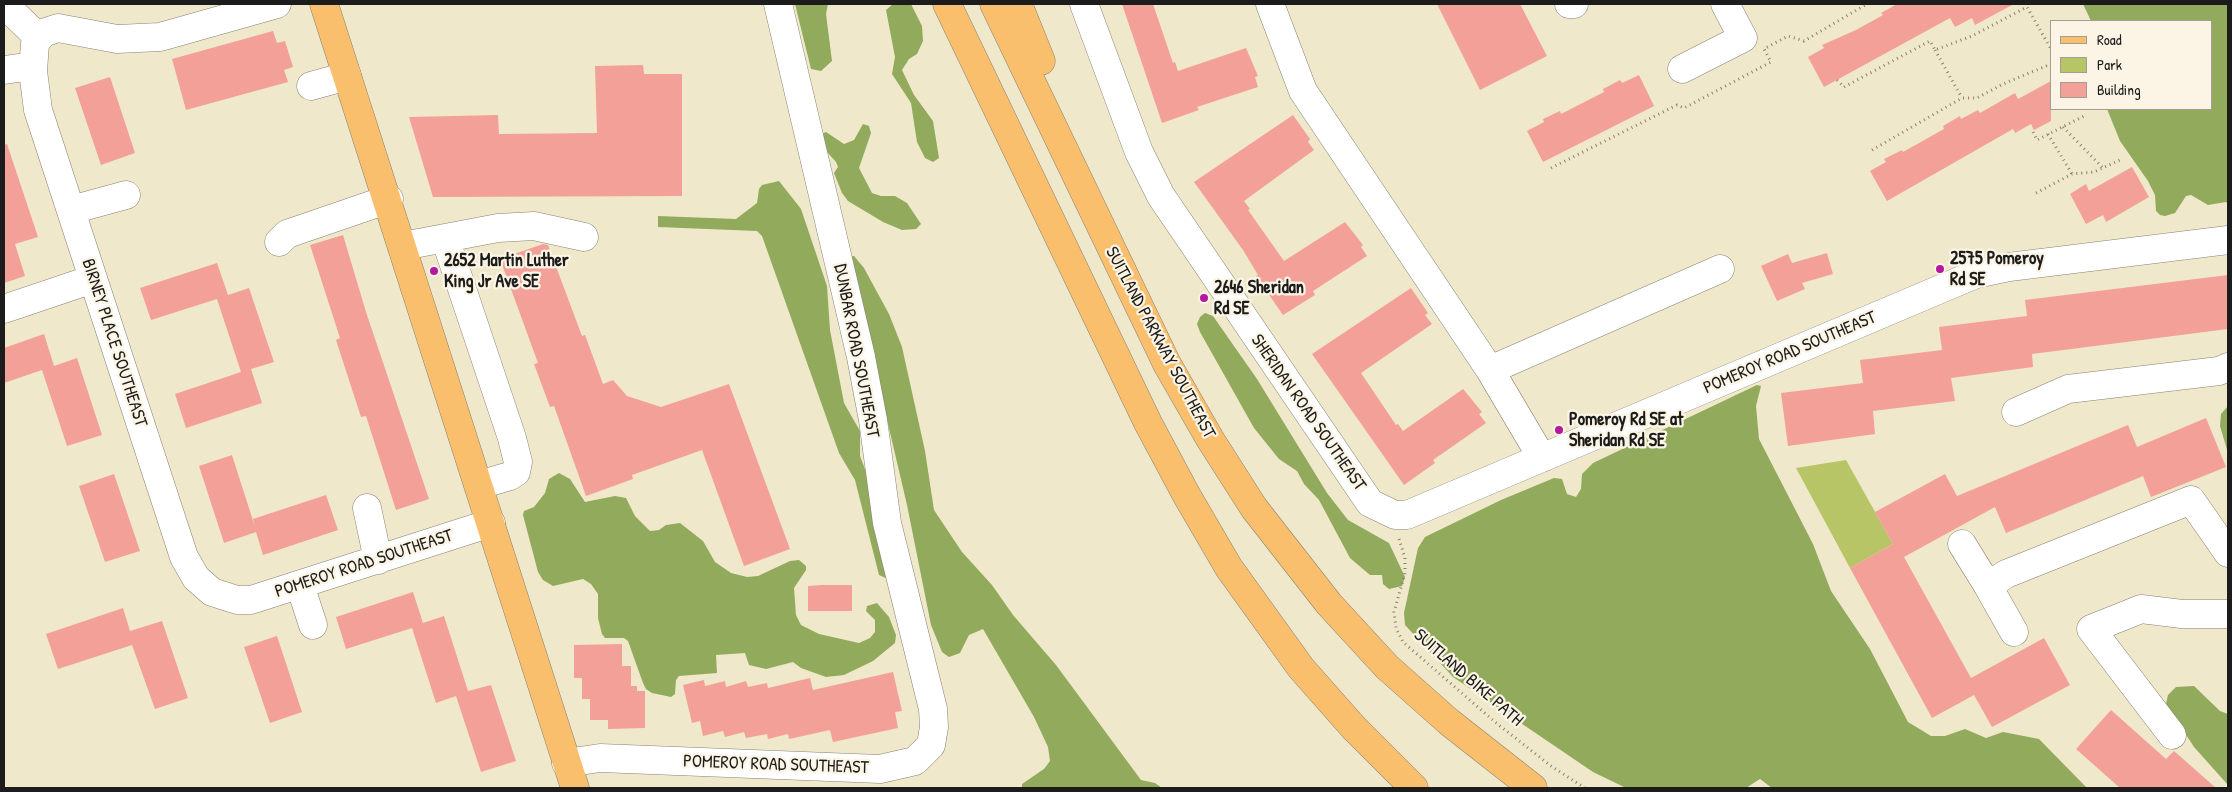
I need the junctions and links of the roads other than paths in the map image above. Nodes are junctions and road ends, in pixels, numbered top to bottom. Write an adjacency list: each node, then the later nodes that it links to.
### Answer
1 (4, 4): 13 (street)
2 (276, 4): 13 (street)
3 (324, 4): 16 (main road)
4 (778, 4): 47 (street, DUNBAR ROAD SOUTHEAST)
5 (947, 4): 51 (main road)
6 (994, 4): 18 (main road, SUITLAND PARKWAY SOUTHEAST)
7 (1018, 4): 18 (main road)
8 (1084, 4): 35 (street, SHERIDAN ROAD SOUTHEAST)
9 (1270, 4): 31 (street)
10 (1569, 4): 11 (street)
11 (1574, 4)
12 (1725, 4): 14 (street)
13 (35, 55): 15 (street); 21 (street, BIRNEY PLACE SOUTHEAST)
14 (1682, 69)
15 (4, 70)
16 (347, 76): 17 (street); 20 (main road)
17 (311, 86)
18 (1072, 168): 52 (main road, SUITLAND PARKWAY SOUTHEAST)
19 (126, 195): 21 (street)
20 (389, 199): 25 (street); 26 (main road)
21 (72, 210): 28 (street, BIRNEY PLACE SOUTHEAST)
22 (584, 237): 23 (street)
23 (445, 238): 26 (street); 34 (street)
24 (2228, 240): 33 (street, POMEROY ROAD SOUTHEAST)
25 (279, 242)
26 (403, 246): 34 (main road)
27 (1720, 269): 31 (street)
28 (93, 279): 29 (street); 43 (street, BIRNEY PLACE SOUTHEAST)
29 (4, 309)
30 (2228, 367): 32 (street)
31 (1490, 370): 33 (street)
32 (2016, 412)
33 (1542, 458): 35 (street, POMEROY ROAD SOUTHEAST)
34 (479, 485): 37 (main road)
35 (1370, 503)
36 (367, 508): 40 (street)
37 (491, 523): 40 (street, POMEROY ROAD SOUTHEAST); 49 (main road)
38 (1962, 544): 42 (street)
39 (2228, 553): 42 (street)
40 (378, 560): 41 (street, POMEROY ROAD SOUTHEAST)
41 (300, 586): 43 (street, POMEROY ROAD SOUTHEAST); 45 (street)
42 (1988, 586): 46 (street)
43 (237, 600)
44 (2228, 614): 48 (street)
45 (313, 625)
46 (2014, 632)
47 (930, 698): 49 (street, POMEROY ROAD SOUTHEAST)
48 (2172, 735)
49 (566, 763): 50 (main road)
50 (575, 788)
51 (1414, 788)
52 (1534, 788)

